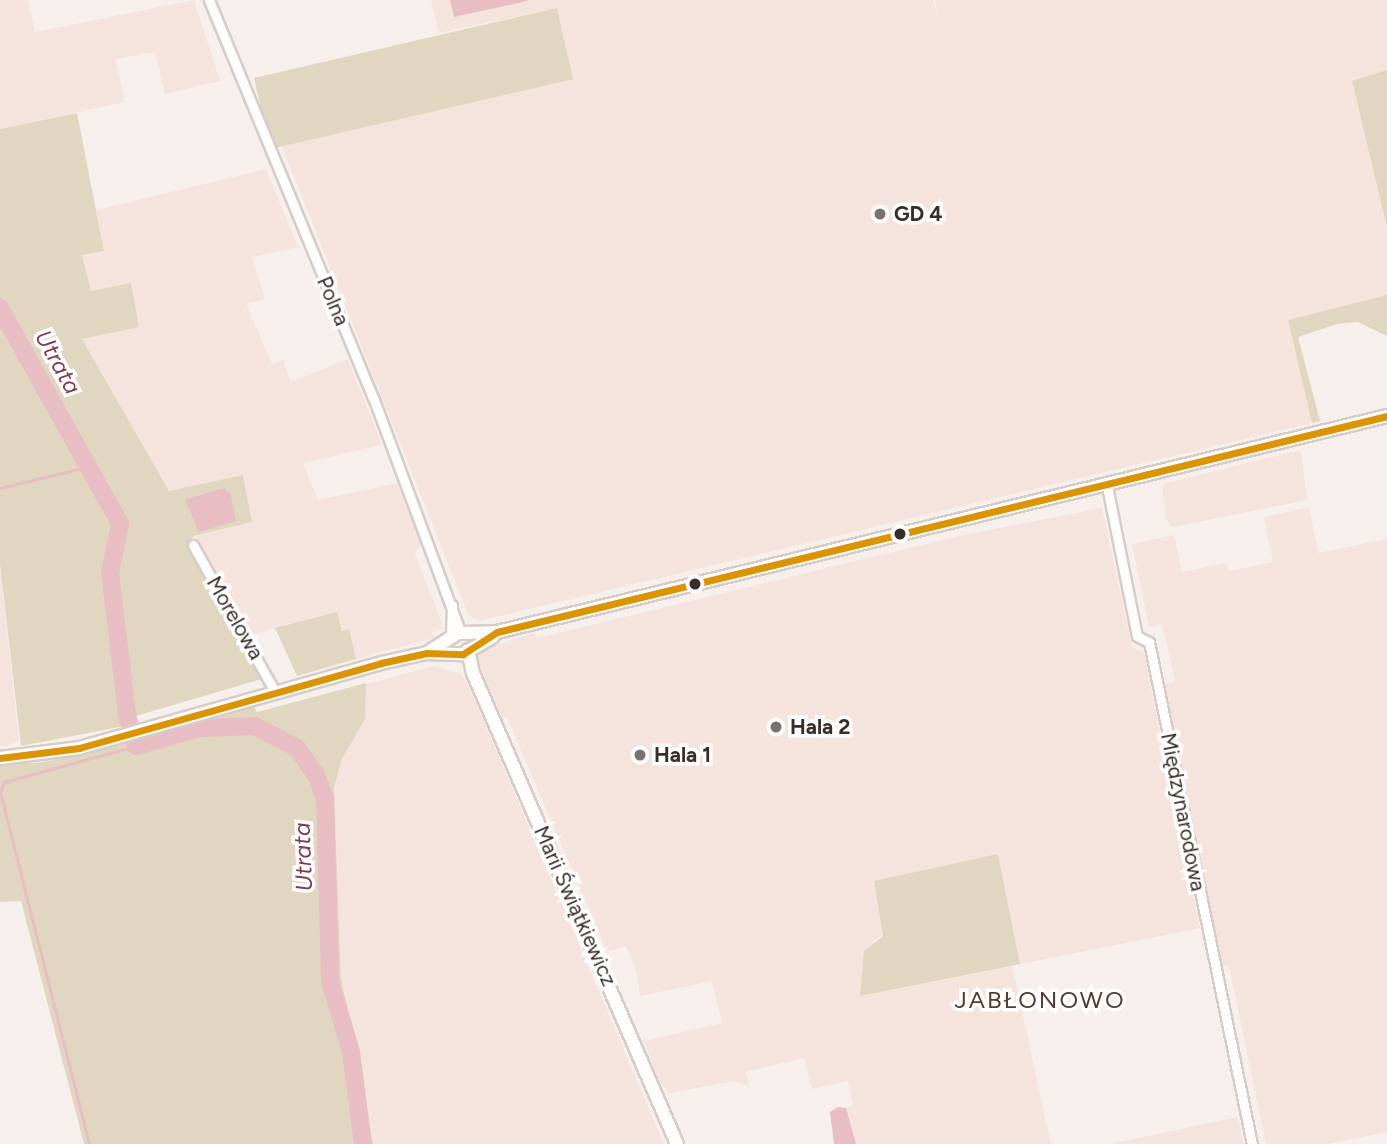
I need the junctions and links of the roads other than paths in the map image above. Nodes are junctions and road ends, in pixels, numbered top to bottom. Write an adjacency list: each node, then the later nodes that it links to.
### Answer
1 (209, 0): 5 (street, Polna)
2 (1387, 416): 3 (street)
3 (1107, 486): 5 (street); 9 (street, Międzynarodowa)
4 (193, 545): 6 (street, Morelowa)
5 (459, 644): 6 (street); 8 (street, Marii Świątkiewicz)
6 (275, 692): 7 (street)
7 (0, 758)
8 (677, 1144)
9 (1252, 1144)

